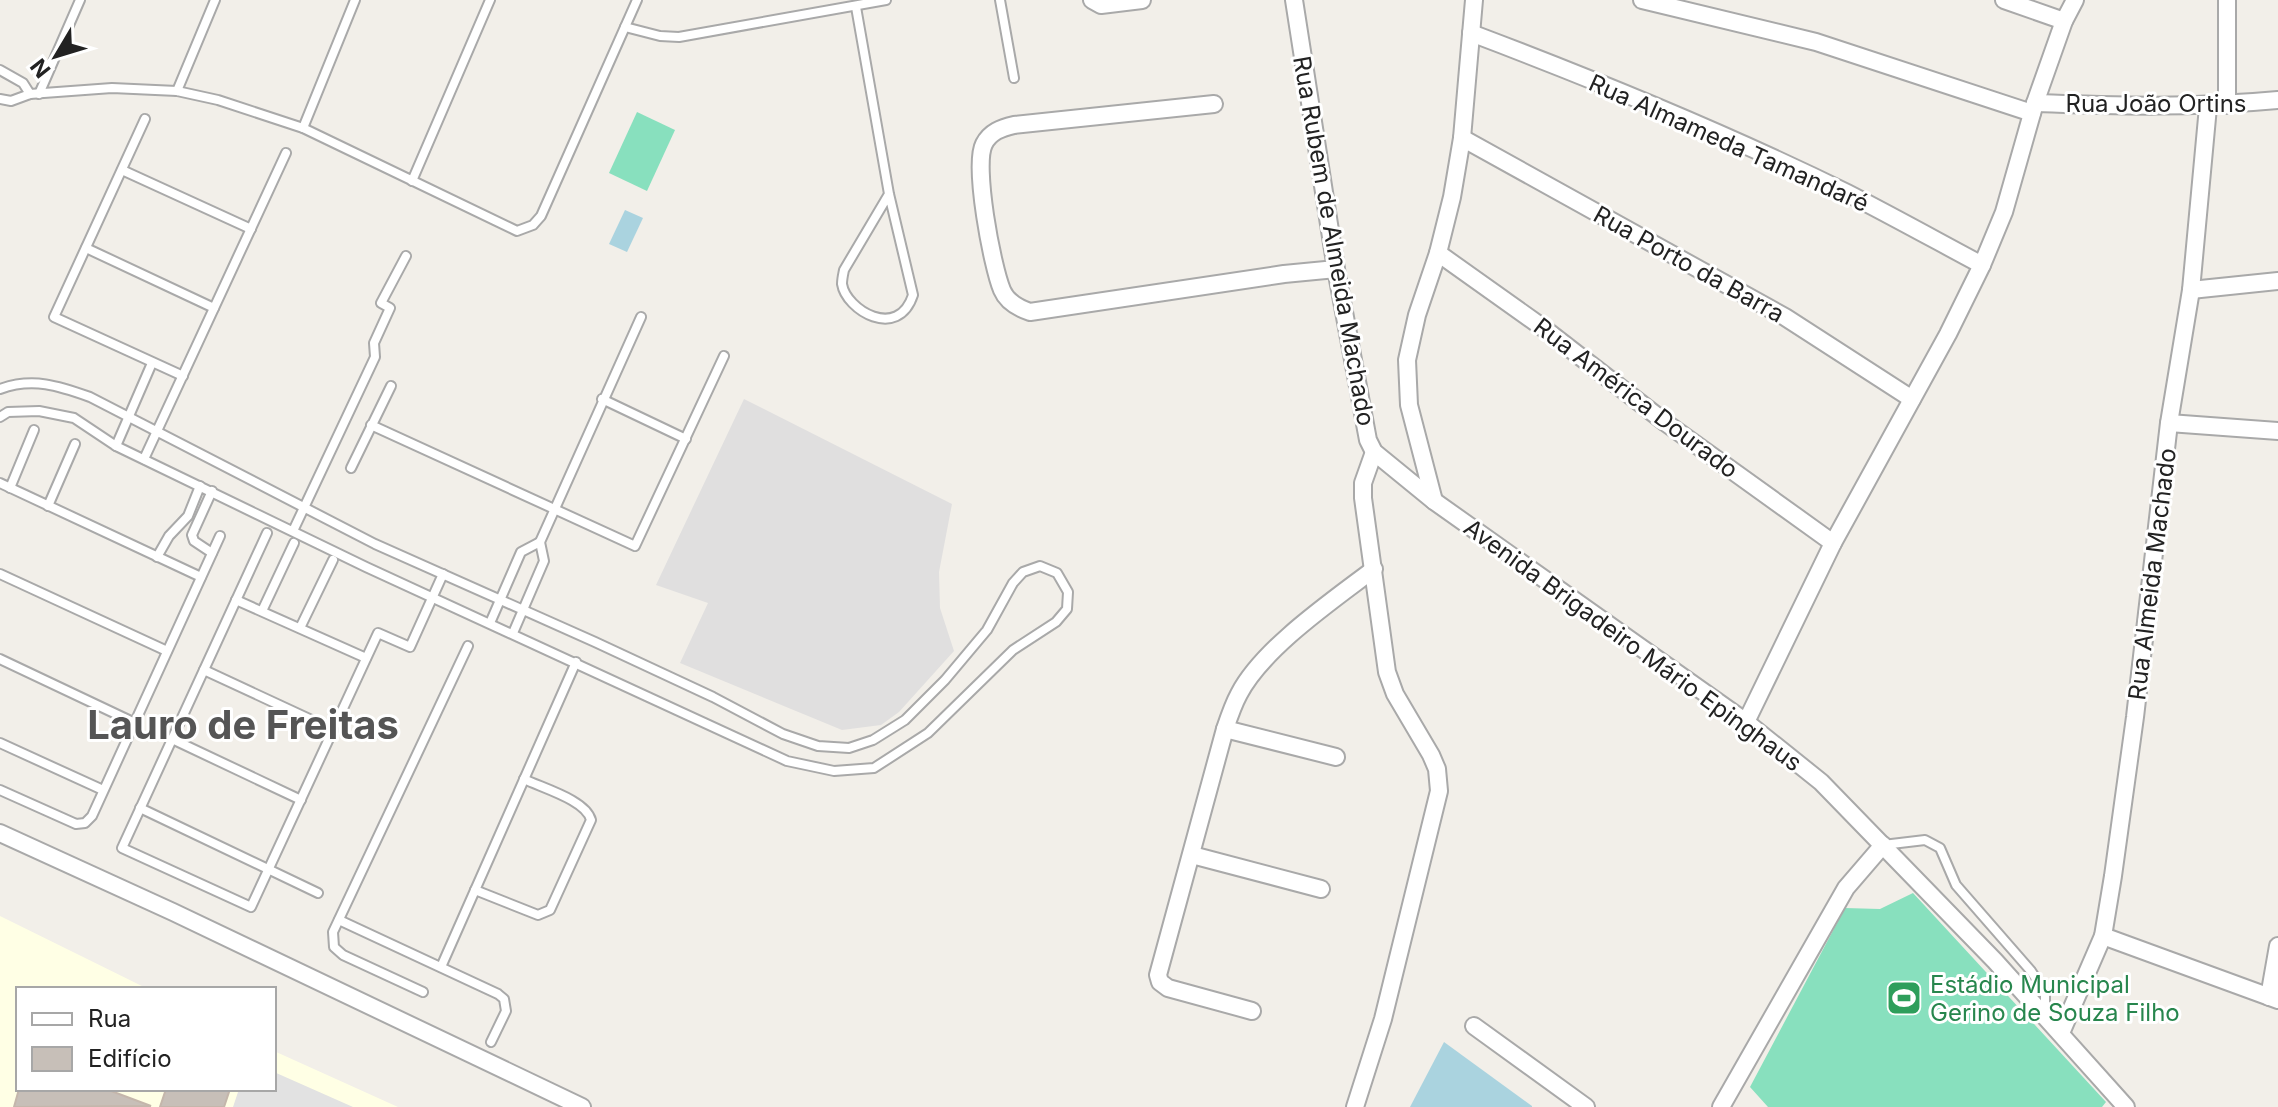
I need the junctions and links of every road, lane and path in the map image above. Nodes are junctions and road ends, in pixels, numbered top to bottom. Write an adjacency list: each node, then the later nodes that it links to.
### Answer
1 (80, 0): 23 (lane)
2 (215, 0): 22 (lane)
3 (355, 0): 31 (lane)
4 (490, 0): 35 (lane)
5 (637, 0): 18 (lane)
6 (886, 0): 16 (lane)
7 (1000, 0): 21 (lane)
8 (1092, 0): 9 (street)
9 (1142, 0)
10 (1294, 0): 42 (street, Rua Rubem de Almeida Machado)
11 (1474, 0): 19 (street)
12 (1642, 0): 29 (street)
13 (2004, 0): 17 (street)
14 (2075, 0): 17 (street)
15 (2227, 0): 27 (street)
16 (856, 7): 18 (lane); 36 (lane)
17 (2064, 21): 29 (street)
18 (625, 27): 35 (lane)
19 (1471, 33): 32 (street); 41 (street, Rua Almameda Tamandaré)
20 (0, 70): 23 (lane)
21 (1014, 78)
22 (177, 91): 23 (lane); 31 (lane)
23 (34, 94): 24 (lane)
24 (0, 99)
25 (2278, 100): 27 (street, Rua João Ortins)
26 (1214, 104): 42 (street)
27 (2227, 105): 28 (street, Rua João Ortins)
28 (2208, 107): 29 (street, Rua João Ortins); 44 (street, Rua Almeida Machado)
29 (2033, 108): 41 (street)
30 (145, 119): 34 (lane)
31 (303, 128): 35 (lane)
32 (1462, 138): 39 (street); 53 (street, Rua Porto da Barra)
33 (286, 153): 37 (lane)
34 (122, 170): 37 (lane); 38 (lane)
35 (412, 181)
36 (889, 194): 36 (lane)
37 (251, 229): 45 (lane)
38 (86, 248): 45 (lane); 48 (lane)
39 (1438, 253): 71 (street); 80 (street, Rua América Dourado)
40 (406, 256): 73 (lane)
41 (1982, 265): 53 (street)
42 (1336, 269): 64 (street, Rua Rubem de Almeida Machado)
43 (2278, 281): 44 (street)
44 (2191, 290): 56 (street, Rua Almeida Machado)
45 (214, 308): 49 (lane)
46 (641, 317): 52 (lane)
47 (724, 356): 61 (lane)
48 (152, 363): 49 (lane); 55 (lane)
49 (183, 376): 60 (lane)
50 (391, 386): 57 (lane)
51 (0, 389): 55 (lane)
52 (602, 399): 61 (lane); 74 (lane)
53 (1912, 399): 80 (street)
54 (0, 417): 63 (lane)
55 (129, 417): 60 (lane); 63 (lane)
56 (2169, 423): 59 (street); 122 (street, Rua Almeida Machado)
57 (371, 425): 66 (lane); 74 (lane)
58 (34, 430): 69 (lane)
59 (2278, 431)
60 (157, 433): 65 (lane); 73 (lane)
61 (686, 439): 74 (lane)
62 (75, 444): 72 (lane)
63 (116, 446): 65 (lane)
64 (1374, 452): 71 (street, Rua Rubem de Almeida Machado); 84 (street)
65 (144, 459): 68 (lane)
66 (351, 468)
67 (0, 483): 69 (lane)
68 (200, 486): 70 (lane); 82 (lane)
69 (10, 488): 72 (lane)
70 (212, 491): 75 (lane); 81 (lane)
71 (1434, 501): 103 (street, Avenida Brigadeiro Mário Epinghaus)
72 (48, 506): 82 (lane)
73 (304, 508): 75 (lane); 86 (lane)
74 (553, 511): 78 (lane)
75 (293, 531): 88 (lane)
76 (267, 533): 89 (lane)
77 (220, 536): 81 (lane)
78 (540, 542): 90 (lane); 91 (lane)
79 (294, 543): 92 (lane)
80 (1833, 543): 103 (street)
81 (212, 553): 87 (lane)
82 (157, 557): 87 (lane)
83 (333, 560): 94 (lane)
84 (1374, 569): 104 (street); 133 (street)
85 (0, 574): 97 (lane)
86 (443, 574): 88 (lane); 90 (lane)
87 (201, 577): 97 (lane)
88 (432, 597): 93 (lane); 98 (lane)
89 (236, 600): 92 (lane); 101 (lane)
90 (500, 600): 91 (lane); 93 (lane)
91 (523, 610): 95 (lane); 100 (lane)
92 (262, 611): 94 (lane)
93 (490, 623): 95 (lane)
94 (300, 628): 98 (lane)
95 (513, 633): 100 (lane)
96 (468, 646): 121 (lane)
97 (167, 651): 102 (lane)
98 (366, 658): 105 (lane)
99 (0, 659): 102 (lane)
100 (576, 662): 109 (lane)
101 (204, 670): 105 (lane); 106 (lane)
102 (133, 722): 111 (lane)
103 (1746, 722): 115 (street, Avenida Brigadeiro Mário Epinghaus)
104 (1225, 729): 108 (street); 116 (street)
105 (333, 730): 112 (lane)
106 (172, 739): 112 (lane); 113 (lane)
107 (0, 743): 111 (lane)
108 (1336, 757)
109 (524, 779): 119 (lane); 119 (lane)
110 (0, 790): 111 (lane)
111 (103, 790)
112 (301, 800): 117 (lane)
113 (140, 808): 117 (lane); 117 (lane)
114 (0, 833): 132 (street)
115 (1883, 845): 128 (street, Avenida Brigadeiro Mário Epinghaus); 128 (lane); 135 (street)
116 (1192, 855): 118 (street); 127 (street)
117 (269, 869): 120 (lane)
118 (1321, 889)
119 (475, 890): 124 (lane)
120 (318, 893)
121 (339, 920): 124 (lane); 125 (lane)
122 (2103, 936): 126 (street); 130 (street, Rua Almeida Machado)
123 (2278, 946): 126 (street)
124 (441, 967): 131 (lane)
125 (423, 992)
126 (2274, 999)
127 (1252, 1011)
128 (2045, 1016): 130 (street, Avenida Brigadeiro Mário Epinghaus)
129 (1474, 1026): 134 (street)
130 (2061, 1033): 136 (street, Avenida Brigadeiro Mário Epinghaus)
131 (491, 1042)
132 (582, 1107)
133 (1355, 1107)
134 (1586, 1107)
135 (1721, 1107)
136 (2126, 1107)

